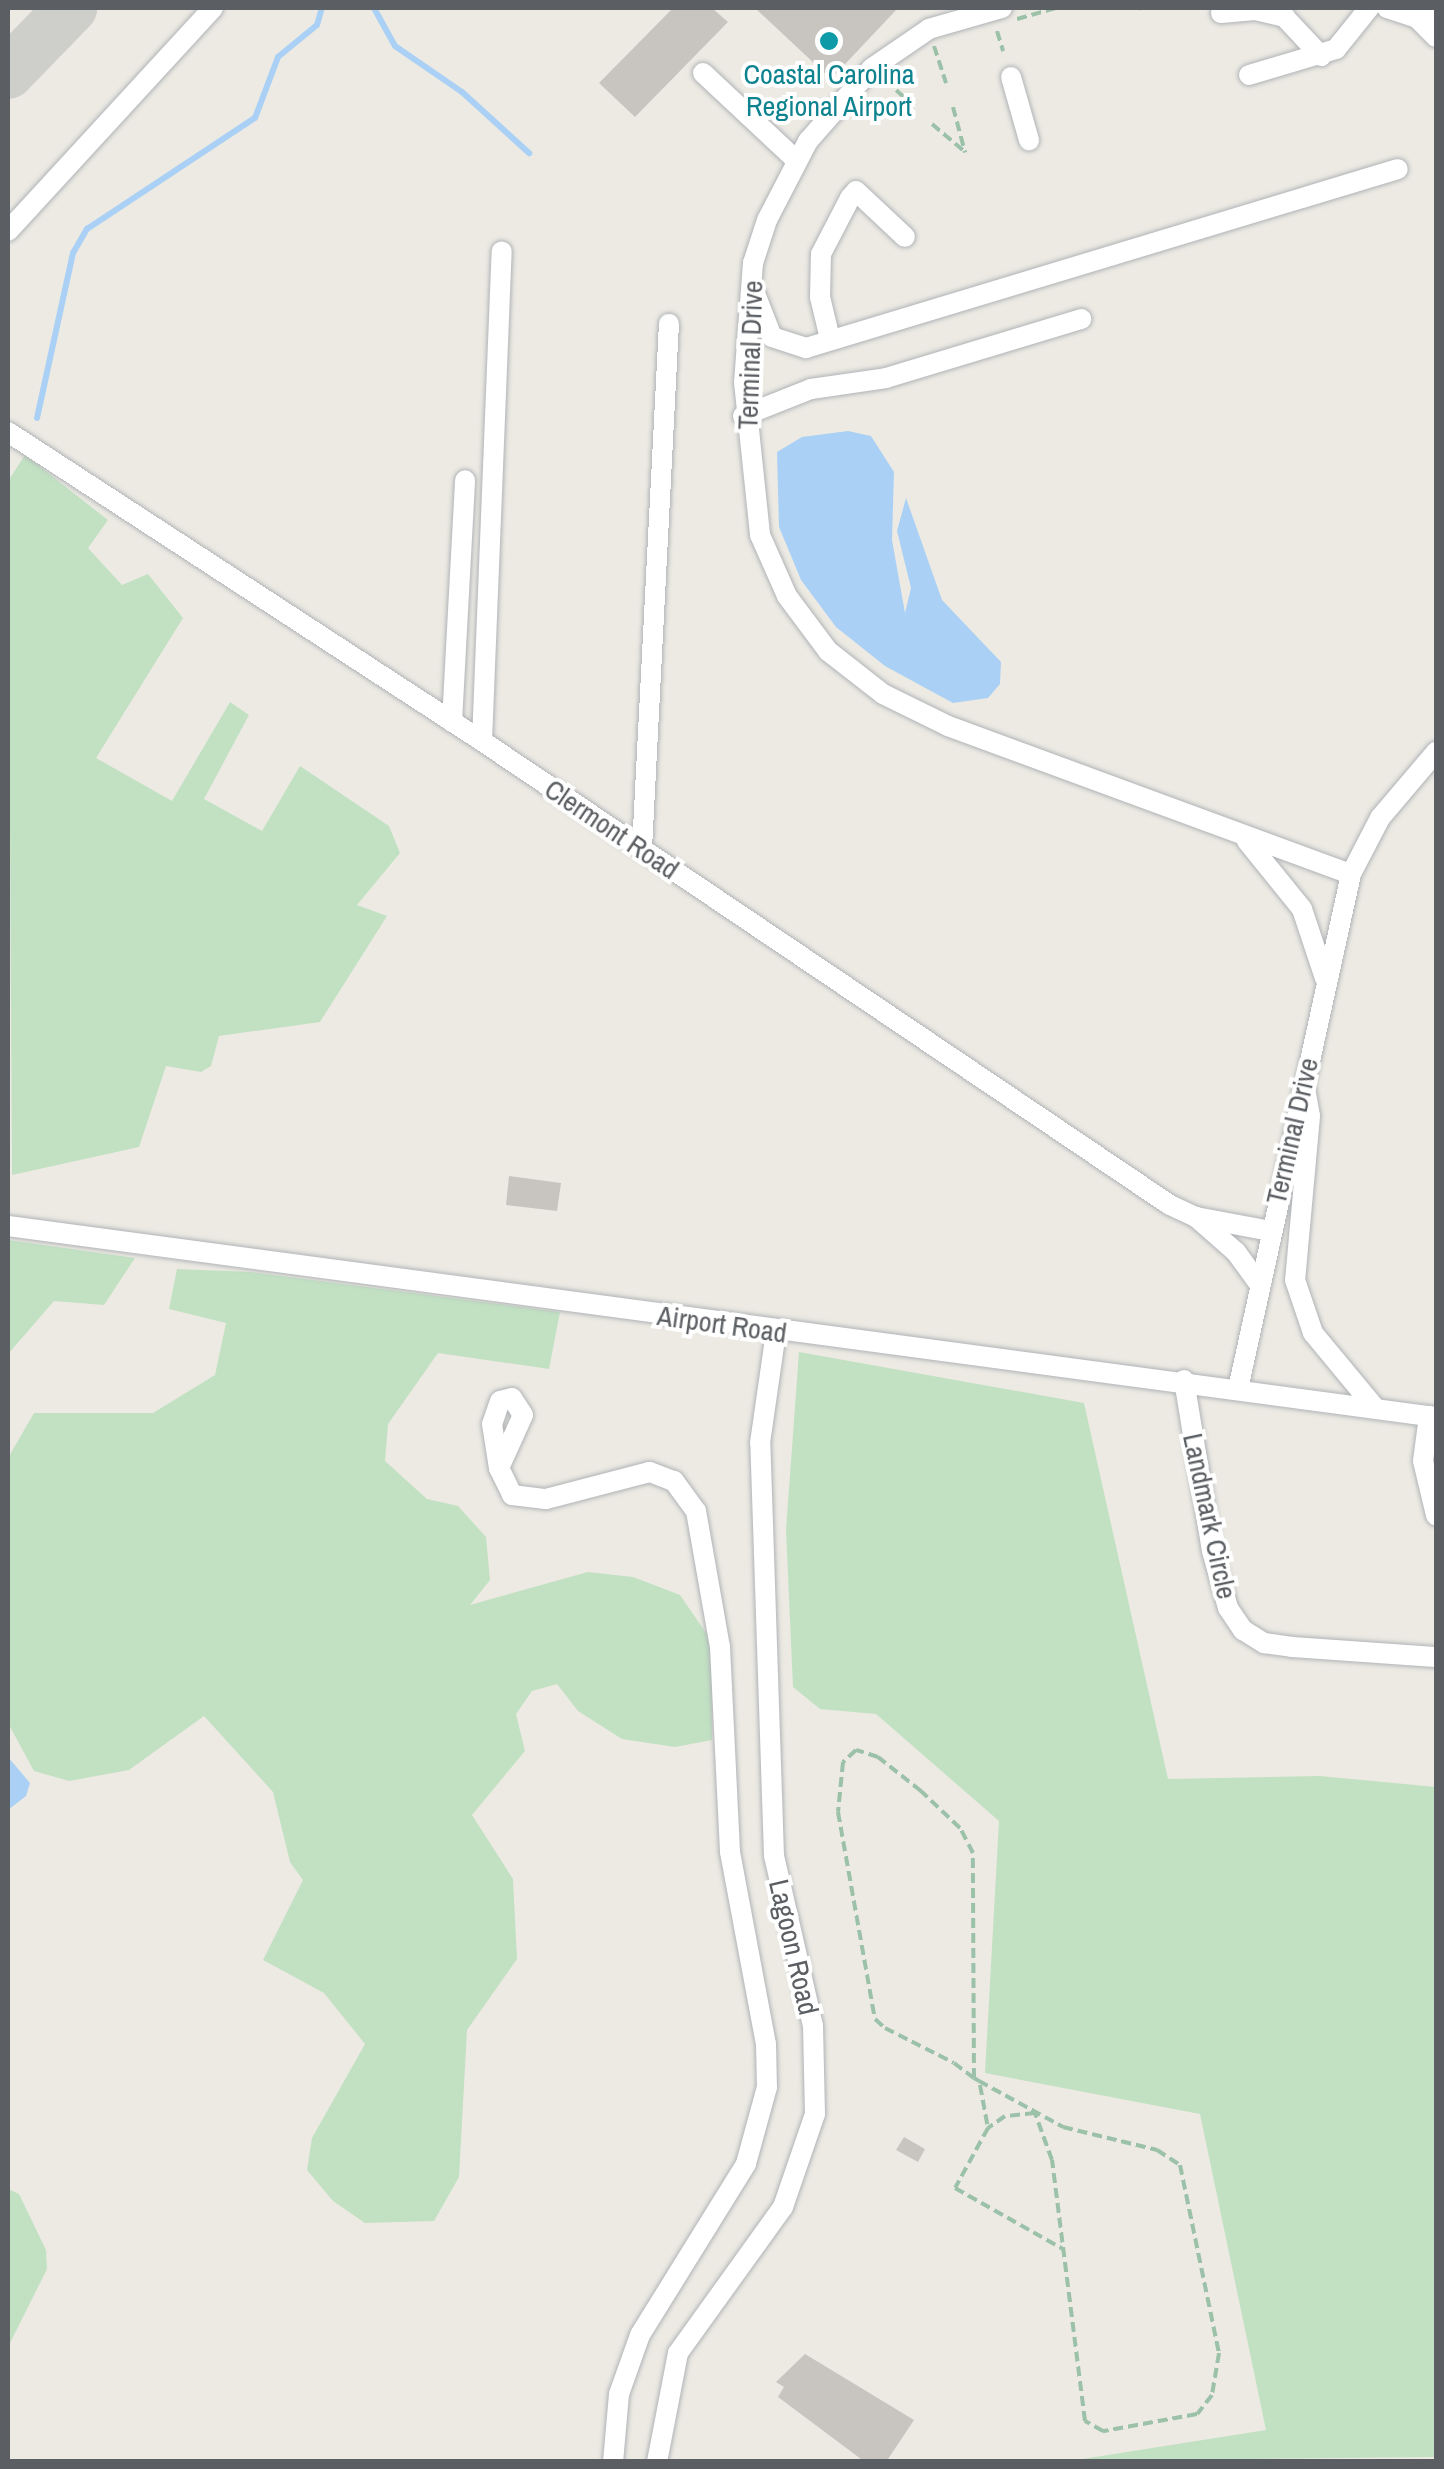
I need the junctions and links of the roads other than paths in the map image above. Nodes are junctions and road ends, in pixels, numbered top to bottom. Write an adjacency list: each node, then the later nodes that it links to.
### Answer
1 (213, 8): 16 (street)
2 (1002, 8): 14 (street, Terminal Drive)
3 (1369, 8): 9 (street)
4 (1387, 8): 7 (street)
5 (1281, 12): 6 (street); 9 (street)
6 (1221, 14)
7 (1426, 16): 8 (street)
8 (1436, 38)
9 (1321, 56): 11 (street)
10 (702, 74): 14 (street)
11 (1249, 75)
12 (1011, 77): 13 (street)
13 (1029, 140)
14 (796, 160): 19 (street, Terminal Drive)
15 (1398, 169): 22 (street)
16 (8, 231)
17 (906, 237): 22 (street)
18 (502, 251): 27 (street)
19 (752, 284): 22 (street); 23 (street, Terminal Drive)
20 (1081, 319): 23 (street)
21 (669, 324): 30 (street)
22 (830, 339)
23 (743, 416): 29 (street, Terminal Drive)
24 (8, 432): 26 (street, Clermont Road)
25 (465, 480): 26 (street)
26 (452, 722): 27 (street, Clermont Road)
27 (482, 741): 30 (street, Clermont Road)
28 (1436, 752): 31 (street, Terminal Drive)
29 (1246, 839): 31 (street, Terminal Drive); 32 (street)
30 (642, 849): 34 (street, Clermont Road)
31 (1351, 874): 32 (street, Terminal Drive)
32 (1325, 979): 33 (street, Terminal Drive)
33 (1303, 1080): 36 (street, Terminal Drive); 41 (street)
34 (1196, 1217): 36 (street, Clermont Road); 37 (street, Clermont Road)
35 (8, 1226): 38 (street, Airport Road)
36 (1270, 1230): 37 (street, Terminal Drive)
37 (1259, 1284): 40 (street, Terminal Drive)
38 (776, 1332): 39 (street, Airport Road); 47 (street, Lagoon Road)
39 (1184, 1380): 40 (street, Airport Road); 45 (street, Landmark Circle)
40 (1238, 1389): 41 (street, Airport Road)
41 (1375, 1408): 42 (street, Airport Road)
42 (1433, 1416): 44 (street)
43 (499, 1468): 46 (street)
44 (1436, 1515)
45 (1436, 1657)
46 (614, 2462)
47 (657, 2462)

